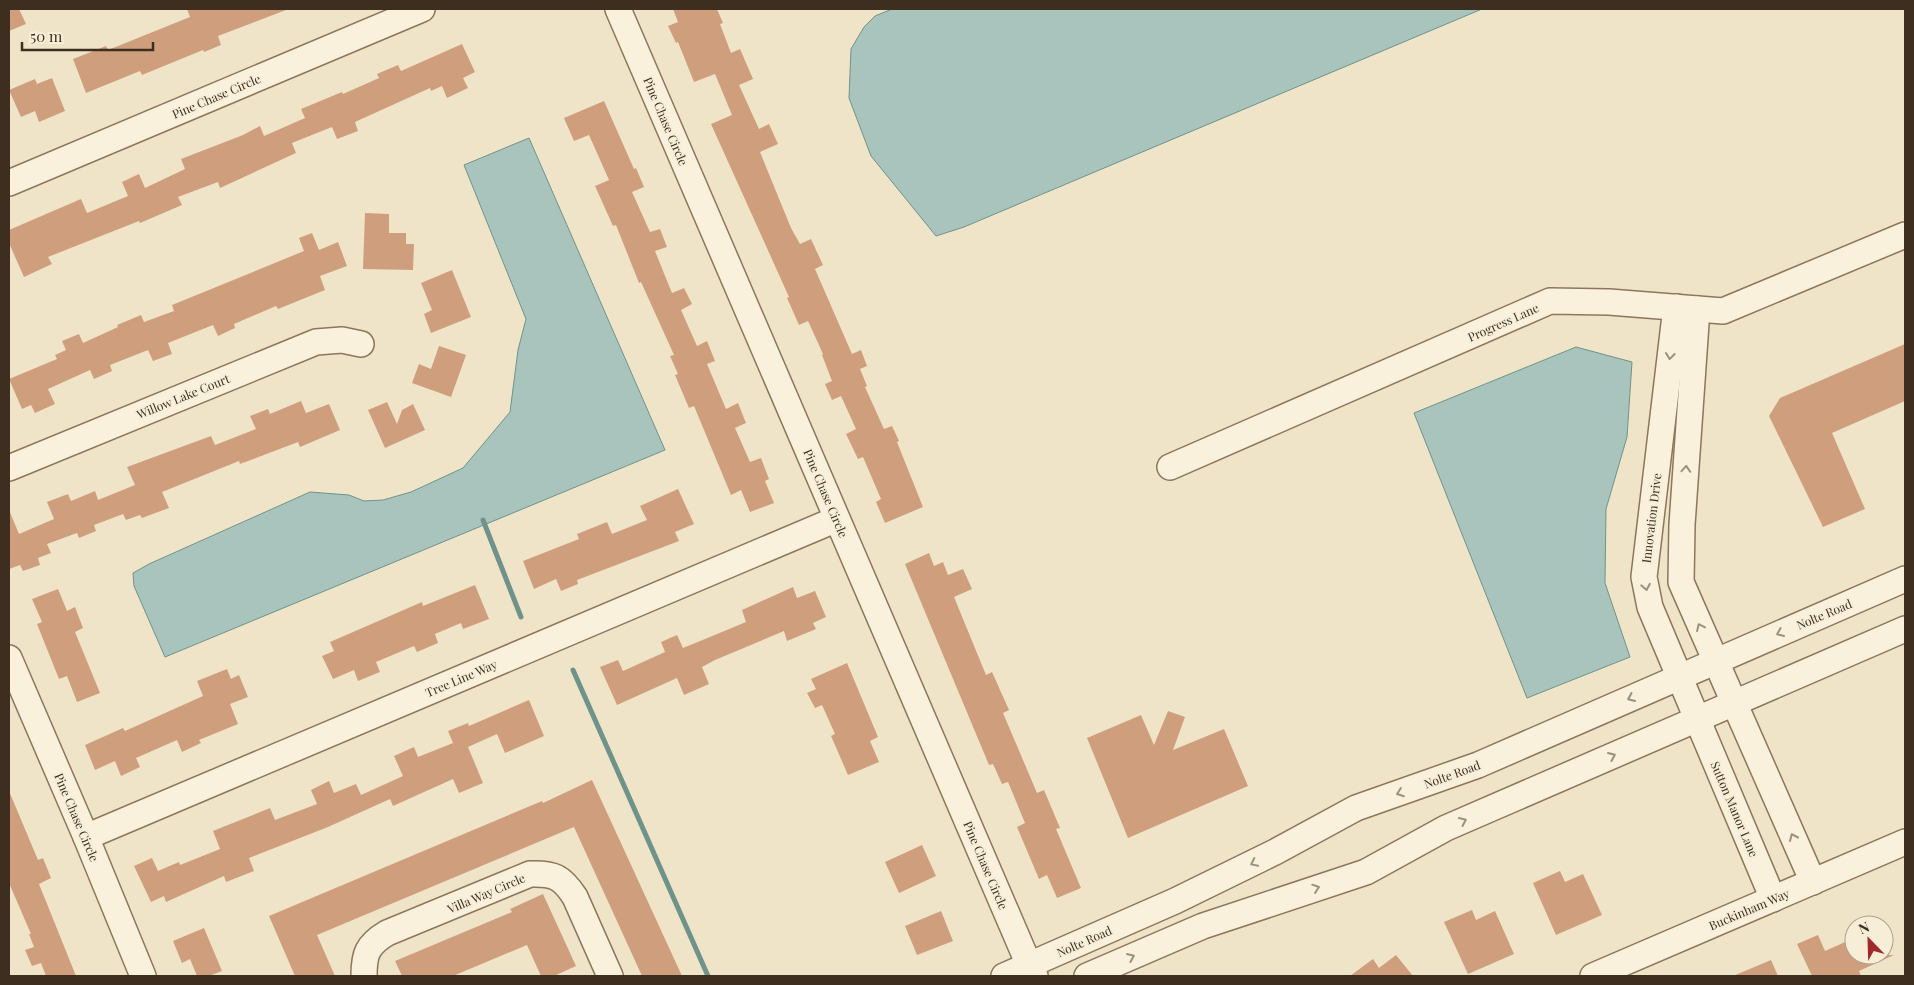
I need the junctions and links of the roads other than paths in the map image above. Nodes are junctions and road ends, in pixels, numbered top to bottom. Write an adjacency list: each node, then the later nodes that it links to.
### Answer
1 (422, 9): 3 (street, Pine Chase Circle)
2 (618, 9): 9 (street, Pine Chase Circle)
3 (9, 183)
4 (1905, 234): 5 (street, Progress Lane)
5 (1687, 308): 7 (street, Progress Lane); 13 (street, one-way to 5); 14 (street, Innovation Drive, one-way to 14)
6 (361, 344): 8 (street, Willow Lake Court)
7 (1170, 466)
8 (9, 468)
9 (837, 518): 17 (street, Tree Line Way); 21 (street, Pine Chase Circle)
10 (1905, 579): 13 (street, Nolte Road, one-way to 13)
11 (1905, 629): 15 (street)
12 (9, 658): 17 (street, Pine Chase Circle)
13 (1716, 661): 14 (street, Nolte Road); 15 (street)
14 (1680, 676): 16 (street, Innovation Drive); 21 (street, Nolte Road, one-way to 21)
15 (1734, 704): 16 (street); 19 (street, one-way to 15)
16 (1697, 719): 20 (street, Sutton Manor Lane); 26 (street, one-way to 16)
17 (86, 837): 22 (street, Pine Chase Circle)
18 (1905, 842): 19 (street, Buckinham Way)
19 (1813, 882): 20 (street, Buckinham Way)
20 (1773, 899): 27 (street, Buckinham Way)
21 (1032, 971): 25 (street, Nolte Road)
22 (143, 976)
23 (364, 976): 24 (street, Villa Way Circle)
24 (610, 976)
25 (1004, 976)
26 (1086, 976)
27 (1593, 976)

